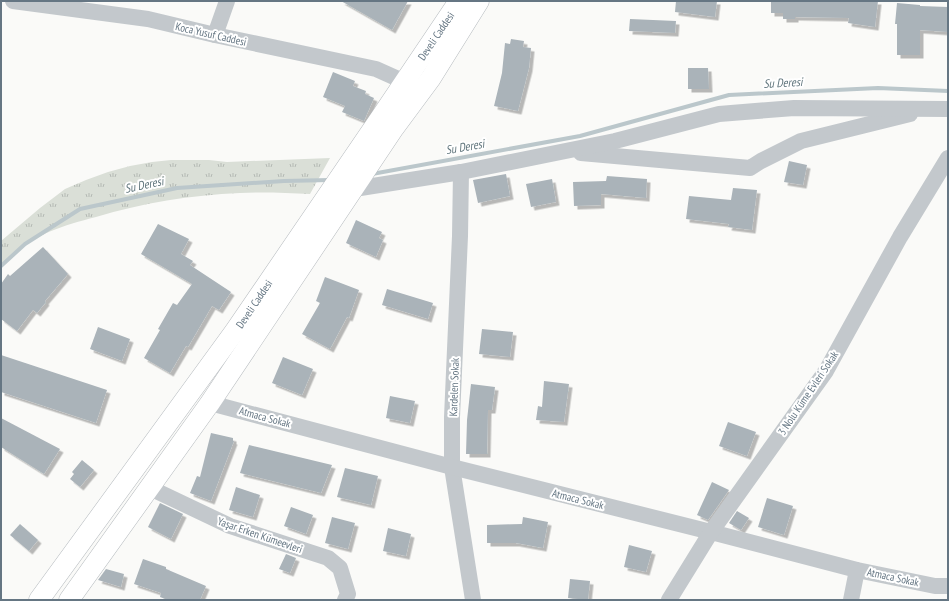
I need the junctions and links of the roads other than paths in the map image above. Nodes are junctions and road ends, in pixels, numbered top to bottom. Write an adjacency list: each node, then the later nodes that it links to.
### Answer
1 (13, 1): 5 (street, Koca Yusuf Caddesi)
2 (227, 1): 5 (street)
3 (459, 1): 6 (main road, Develi Caddesi)
4 (479, 1): 11 (main road, Develi Caddesi)
5 (215, 35): 6 (street, Koca Yusuf Caddesi)
6 (405, 82): 11 (main road, Develi Caddesi)
7 (941, 108): 8 (street); 8 (street)
8 (564, 152): 10 (street)
9 (948, 158): 15 (street, 3 Nolu Küme Evleri Sokak)
10 (461, 172): 11 (street); 13 (street, Kardelen Sokak)
11 (350, 185): 12 (main road, Develi Caddesi); 18 (main road, Develi Caddesi)
12 (210, 403): 13 (street, Atmaca Sokak); 14 (main road, Develi Caddesi)
13 (452, 467): 15 (street, Atmaca Sokak); 21 (street, Kardelen Sokak)
14 (150, 488): 19 (main road, Develi Caddesi); 20 (street, Yaşar Erken Kümeevleri)
15 (710, 532): 16 (street, Atmaca Sokak); 22 (street, 3 Nolu Küme Evleri Sokak)
16 (857, 570): 17 (street, Atmaca Sokak); 23 (street)
17 (948, 586)
18 (39, 600)
19 (69, 600)
20 (345, 600)
21 (473, 600)
22 (669, 600)
23 (851, 600)

